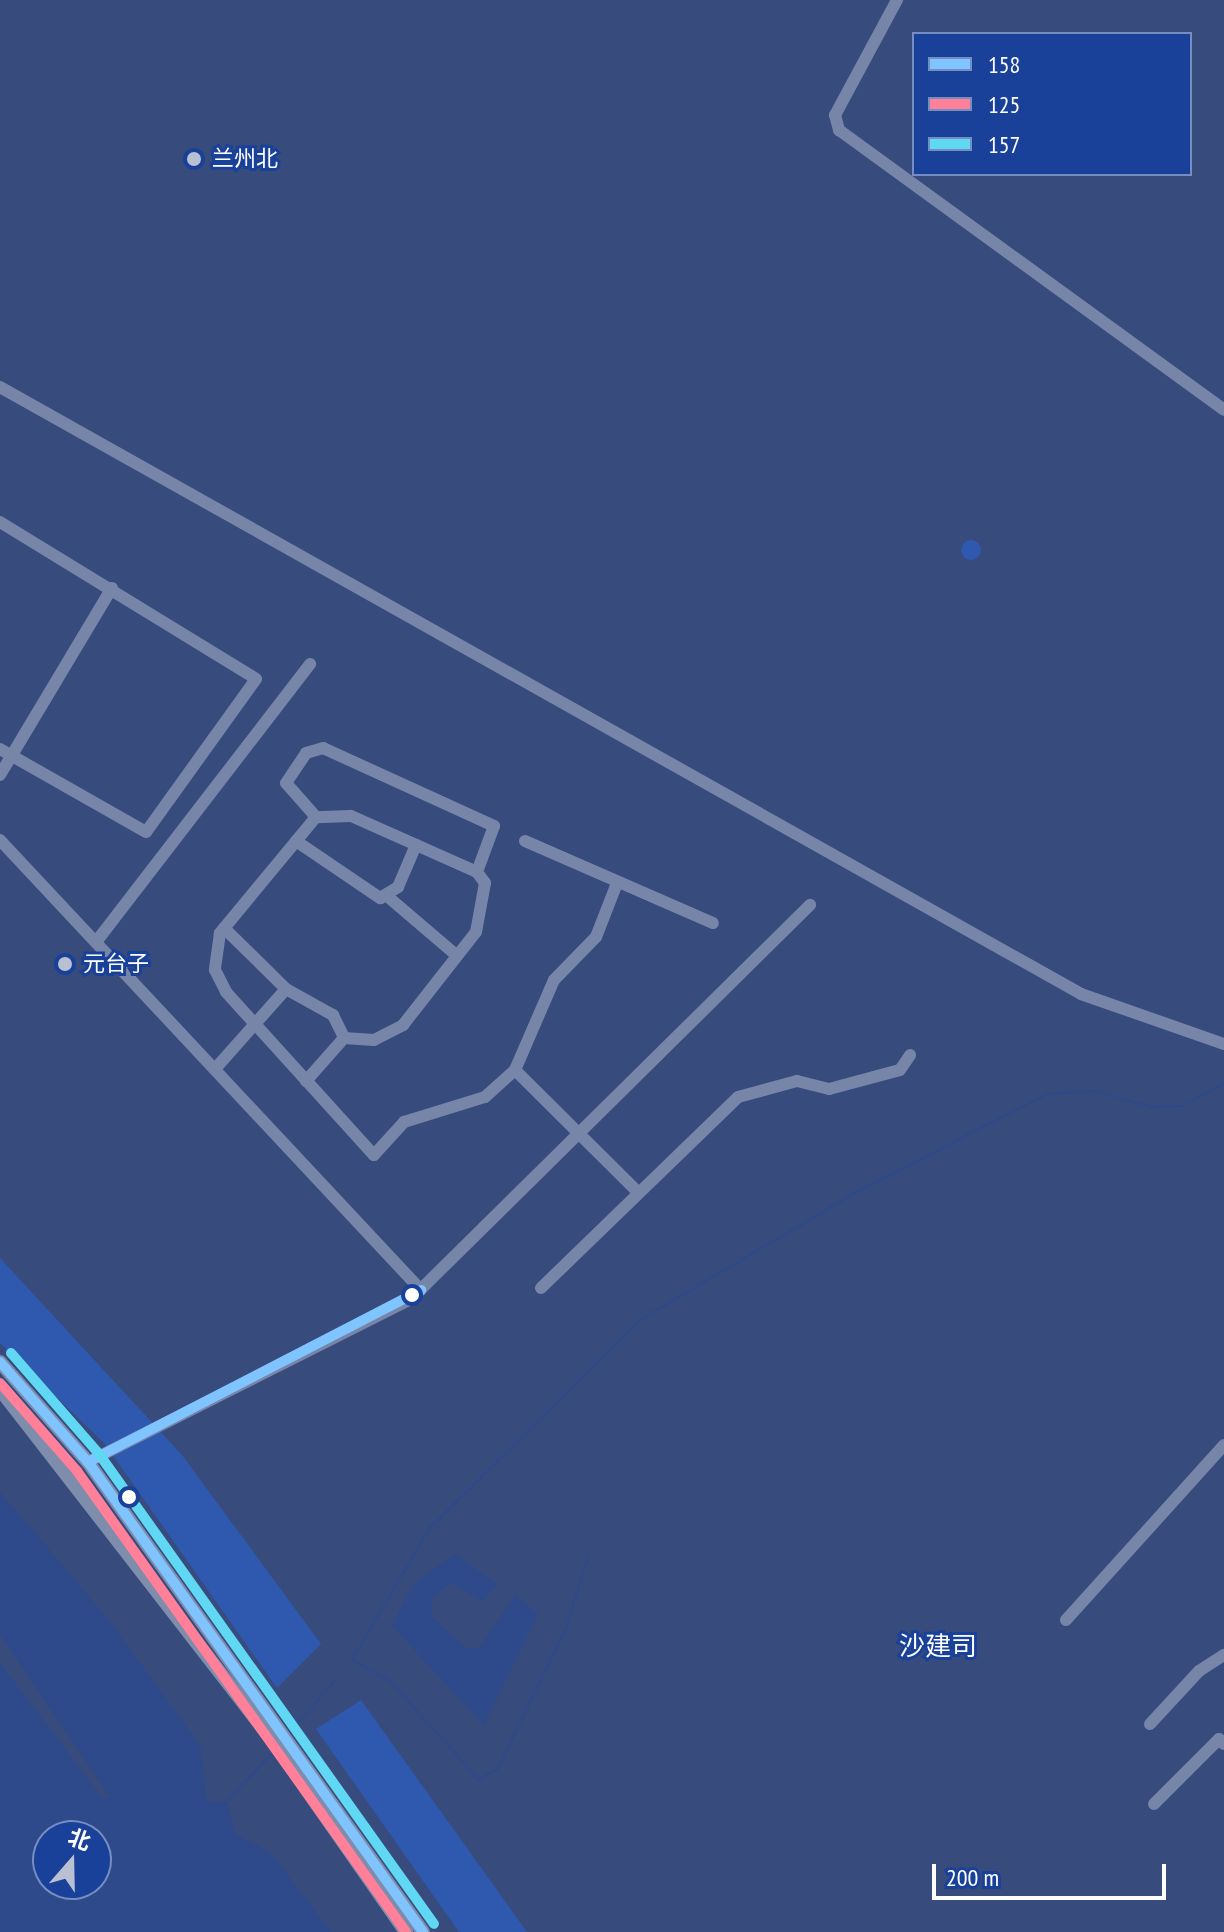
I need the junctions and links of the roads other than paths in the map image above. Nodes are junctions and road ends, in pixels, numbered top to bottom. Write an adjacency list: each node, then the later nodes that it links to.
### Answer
1 (897, 0): 3 (street)
2 (0, 387): 26 (street)
3 (1224, 410)
4 (0, 522): 5 (street)
5 (112, 588): 8 (street); 8 (street)
6 (310, 664): 21 (street)
7 (0, 749): 8 (street)
8 (12, 756): 9 (street)
9 (0, 775)
10 (316, 817): 12 (street); 14 (street); 15 (street)
11 (0, 840): 21 (street)
12 (296, 841): 17 (street); 20 (street)
13 (525, 841): 16 (street)
14 (416, 845): 15 (street); 17 (street)
15 (477, 872): 22 (street)
16 (617, 883): 19 (street); 29 (street)
17 (387, 896): 22 (street)
18 (810, 905): 31 (street)
19 (713, 923)
20 (224, 928): 23 (street); 24 (street)
21 (96, 942): 28 (street)
22 (455, 954): 25 (street)
23 (286, 989): 24 (street); 25 (street)
24 (254, 1024): 28 (street); 30 (street)
25 (344, 1038): 30 (street)
26 (1224, 1044)
27 (910, 1055): 32 (street)
28 (215, 1069): 34 (street)
29 (515, 1070): 30 (street); 31 (street)
30 (306, 1081)
31 (578, 1134): 32 (street); 34 (street)
32 (638, 1192): 33 (street)
33 (541, 1288)
34 (421, 1290): 38 (street)
35 (0, 1362): 38 (main road)
36 (0, 1389): 42 (main road)
37 (1224, 1445): 39 (street)
38 (88, 1462): 42 (main road)
39 (1066, 1620)
40 (1224, 1655): 41 (street)
41 (1150, 1724)
42 (275, 1735): 44 (main road)
43 (1224, 1744): 45 (street)
44 (290, 1757): 46 (main road); 47 (main road)
45 (1154, 1804)
46 (406, 1932)
47 (423, 1932)

